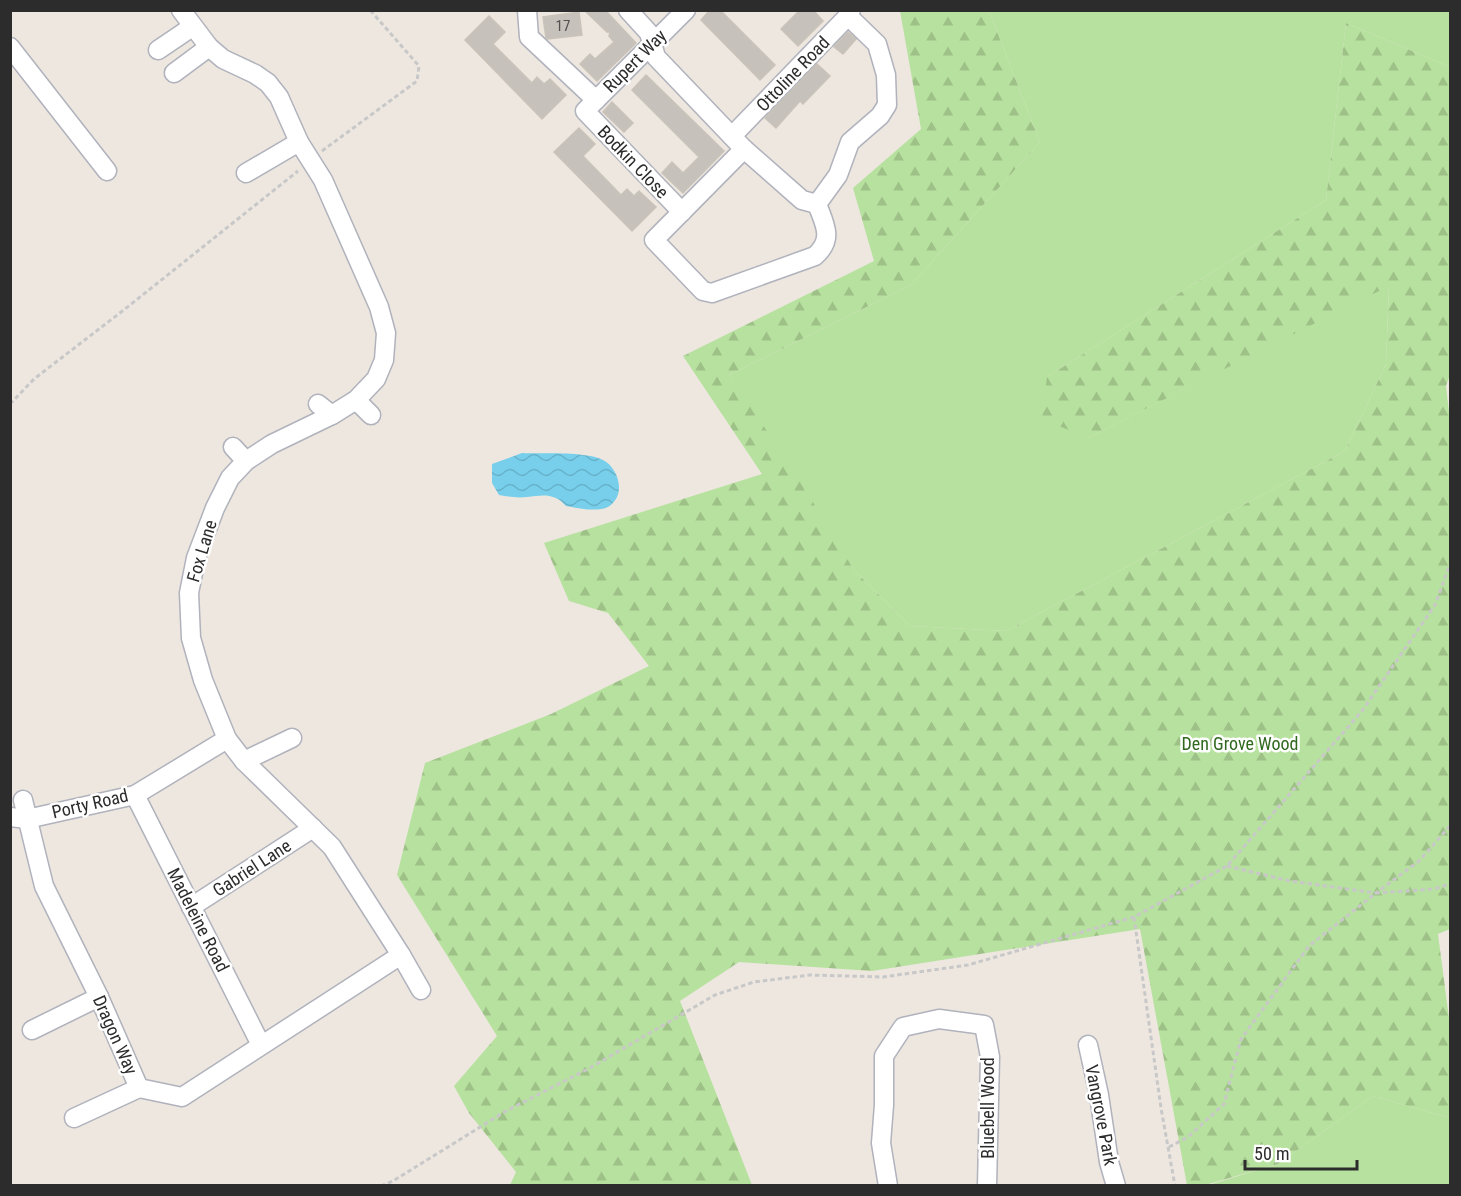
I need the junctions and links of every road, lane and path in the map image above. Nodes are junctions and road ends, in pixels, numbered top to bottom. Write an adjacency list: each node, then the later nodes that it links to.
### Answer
1 (370, 10): 15 (path)
2 (527, 10): 12 (street, Bodkin Close)
3 (628, 10): 7 (street)
4 (686, 10): 7 (street, Rupert Way)
5 (850, 13): 14 (street, Ottoline Road); 18 (street)
6 (185, 15): 8 (street, Fox Lane); 10 (street)
7 (652, 44): 12 (street, Rupert Way); 14 (street)
8 (209, 47): 11 (street); 13 (street, Fox Lane)
9 (10, 48): 16 (street)
10 (158, 50)
11 (174, 73)
12 (590, 106): 19 (street, Bodkin Close)
13 (299, 142): 15 (street, Fox Lane); 17 (street)
14 (738, 142): 18 (street); 19 (street, Ottoline Road)
15 (312, 160): 20 (street, Fox Lane); 21 (path)
16 (107, 171)
17 (246, 173)
18 (817, 204): 19 (street, Ottoline Road)
19 (682, 212)
20 (356, 400): 23 (street, Fox Lane); 24 (street)
21 (10, 404)
22 (318, 404): 23 (street)
23 (332, 415): 26 (street, Fox Lane)
24 (371, 415)
25 (233, 447): 26 (street)
26 (246, 460): 29 (street, Fox Lane)
27 (1450, 564): 36 (path)
28 (292, 738): 30 (street)
29 (227, 739): 30 (street, Fox Lane); 31 (street, Porty Road)
30 (244, 761): 35 (street, Fox Lane)
31 (135, 795): 33 (street, Porty Road); 39 (street, Madeleine Road)
32 (23, 800): 33 (street, Dragon Way)
33 (19, 818): 43 (street, Dragon Way)
34 (1450, 826): 38 (path)
35 (313, 828): 39 (street, Gabriel Lane); 41 (street, Fox Lane)
36 (1227, 866): 38 (path); 40 (path)
37 (1450, 884): 38 (path)
38 (1376, 893): 49 (path)
39 (191, 907): 46 (street, Madeleine Road)
40 (1134, 918): 49 (path); 50 (path)
41 (401, 955): 42 (street, Fox Lane); 46 (street, Dragon Way)
42 (421, 990)
43 (99, 997): 44 (street); 47 (street, Dragon Way)
44 (32, 1030)
45 (1088, 1045): 53 (street, Vangrove Park)
46 (261, 1046): 47 (street, Dragon Way)
47 (139, 1088): 48 (street)
48 (74, 1118)
49 (1170, 1147): 54 (path)
50 (381, 1185)
51 (888, 1185): 52 (street, Bluebell Wood)
52 (987, 1185)
53 (1116, 1185)
54 (1175, 1185)

